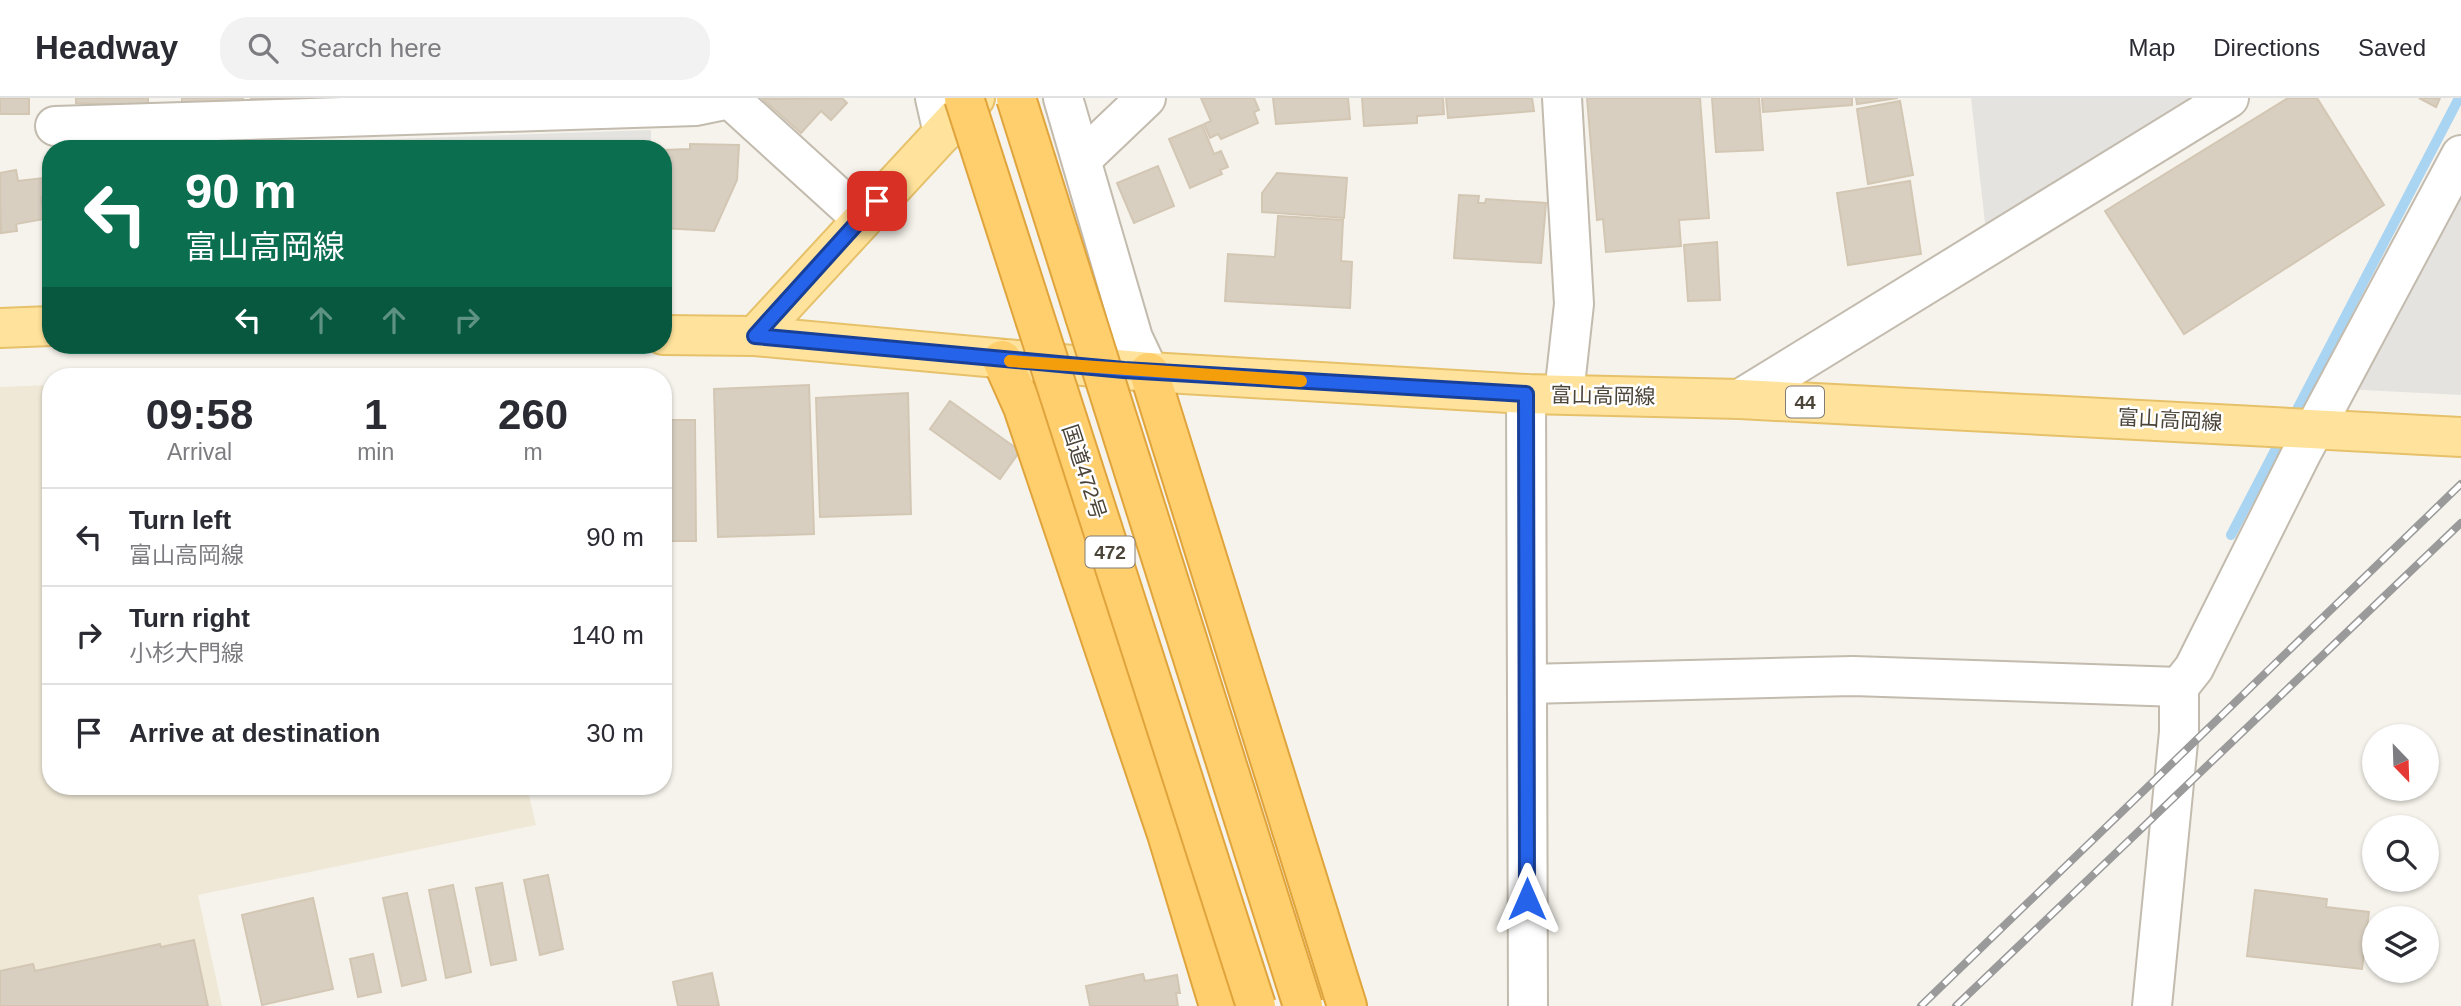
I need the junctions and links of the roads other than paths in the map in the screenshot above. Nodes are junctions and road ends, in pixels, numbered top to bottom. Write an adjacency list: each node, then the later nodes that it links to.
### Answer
1 (964, 98): 28 (highway, 国道472号 / 472, bridge)
2 (975, 98): 9 (main road)
3 (1016, 98): 29 (highway, 472, bridge)
4 (1063, 98): 12 (street)
5 (1146, 98): 12 (street)
6 (1562, 98): 21 (street)
7 (730, 99): 10 (street); 13 (street)
8 (2224, 99): 22 (street)
9 (939, 115): 13 (main road)
10 (55, 124)
11 (2461, 155): 23 (street)
12 (1083, 159): 19 (street)
13 (860, 218): 17 (main road)
14 (42, 326): 15 (main road)
15 (0, 328)
16 (672, 335): 17 (main road, 富山高岡線 / 44)
17 (755, 336): 18 (main road, 富山高岡線 / 44)
18 (1002, 360): 19 (main road, 富山高岡線 / 44); 27 (highway)
19 (1149, 372): 20 (main road, 富山高岡線 / 44); 30 (highway)
20 (1526, 394): 21 (main road, 富山高岡線 / 44); 25 (street)
21 (1564, 394): 22 (main road, 富山高岡線 / 44)
22 (1740, 399): 23 (main road, 富山高岡線 / 44)
23 (2315, 428): 24 (main road, 富山高岡線 / 44); 26 (street)
24 (2461, 437)
25 (1527, 684): 26 (street); 31 (street)
26 (2179, 687): 32 (street)
27 (1219, 1006)
28 (1256, 1006)
29 (1303, 1006)
30 (1347, 1006)
31 (1528, 1006)
32 (2152, 1006)

